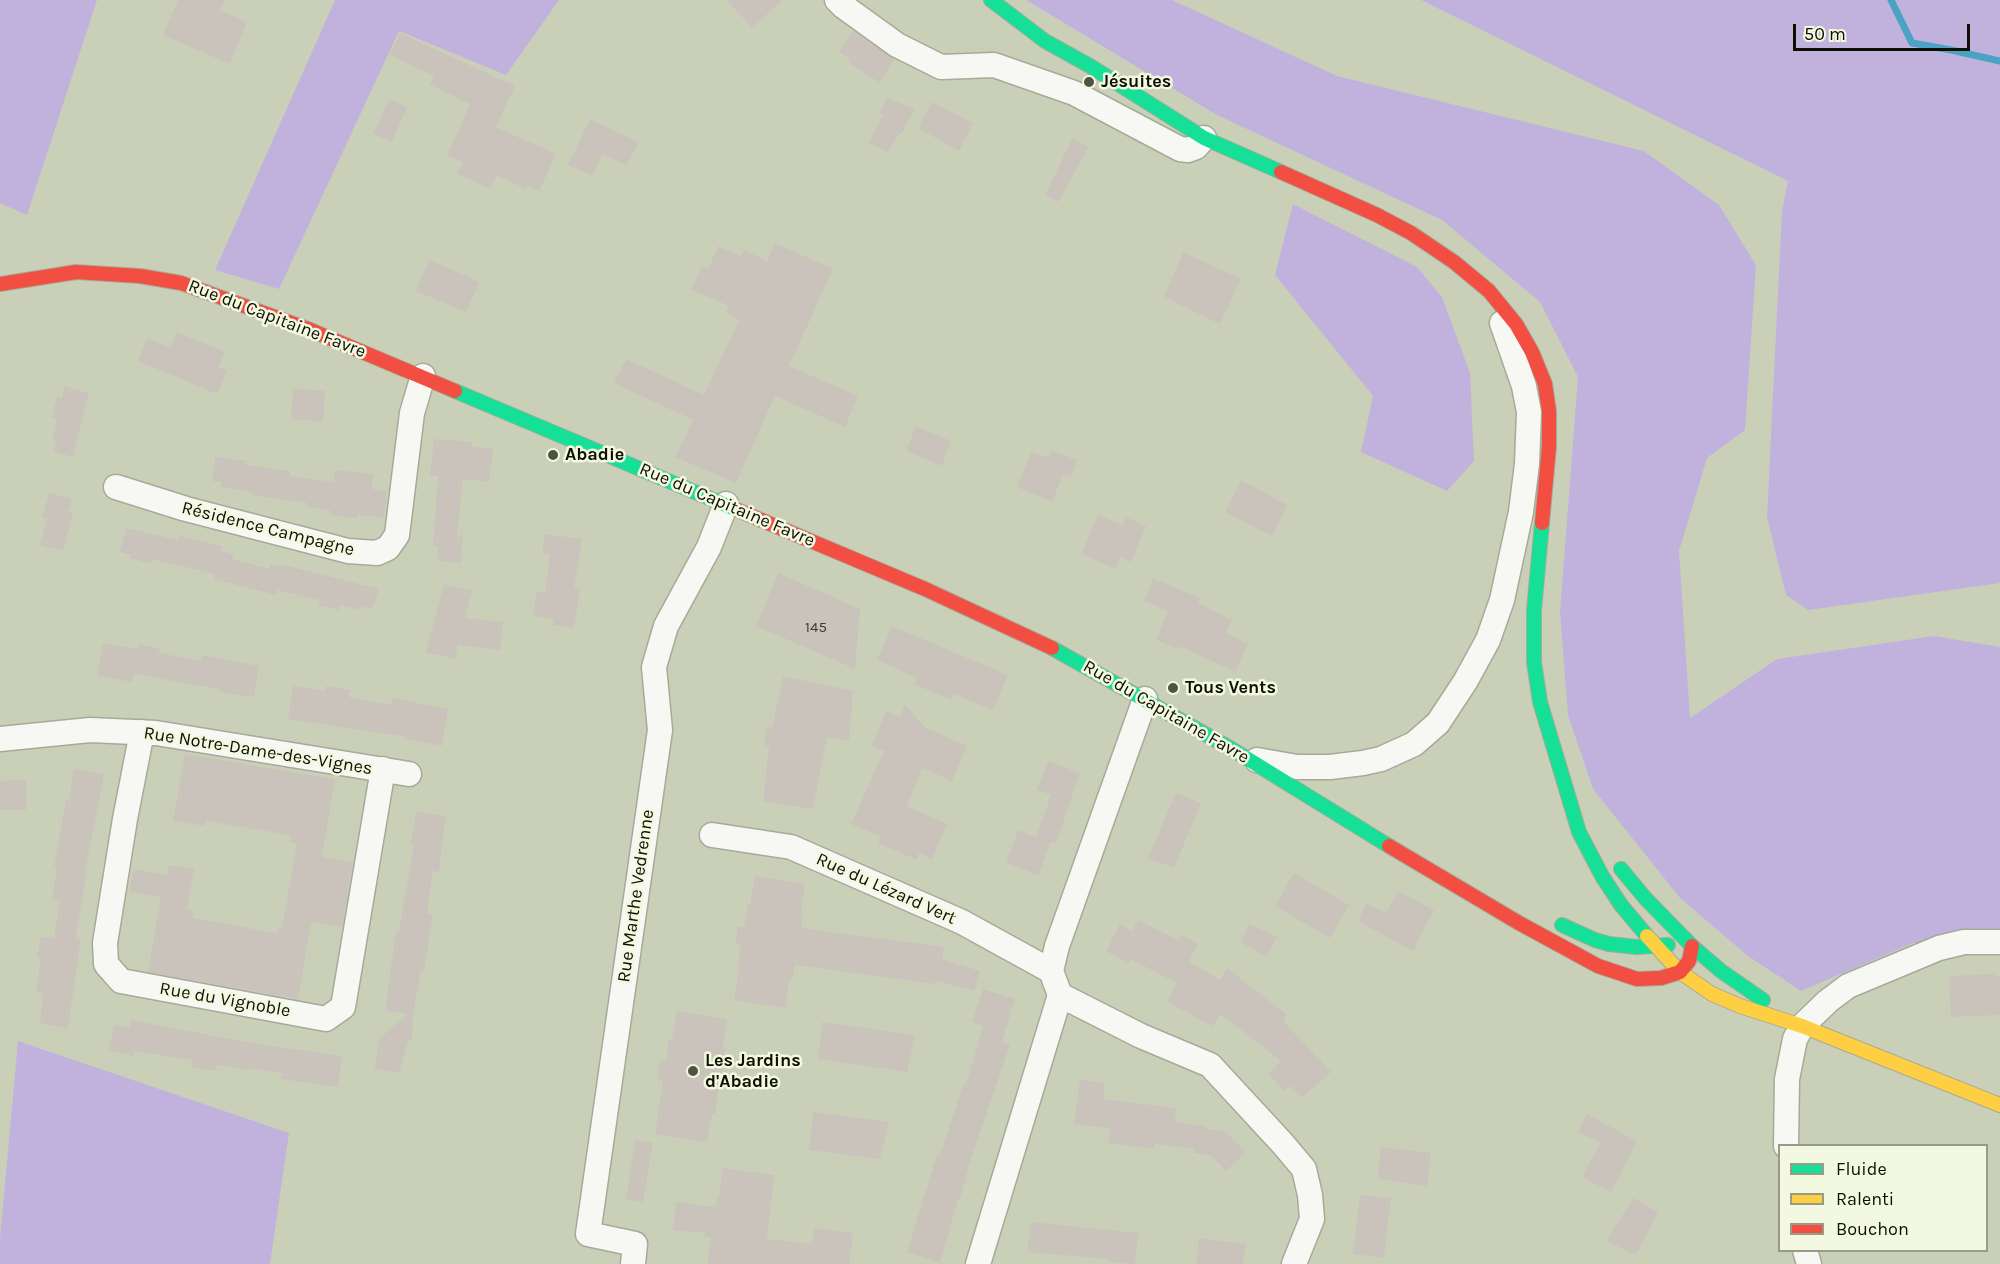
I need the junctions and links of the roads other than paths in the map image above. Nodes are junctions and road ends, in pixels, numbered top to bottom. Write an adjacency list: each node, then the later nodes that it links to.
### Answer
1 (837, 0): 3 (street)
2 (991, 0): 3 (street)
3 (1204, 138): 5 (street)
4 (0, 284): 6 (street, Rue du Capitaine Favre)
5 (1489, 291): 12 (street); 15 (street)
6 (423, 376): 7 (street, Résidence Campagne); 8 (street, Rue du Capitaine Favre)
7 (116, 487)
8 (726, 504): 9 (street, Rue du Capitaine Favre); 32 (street, Rue Marthe Vedrenne)
9 (1145, 699): 12 (street, Rue du Capitaine Favre); 26 (street)
10 (142, 732): 11 (street, Rue Notre-Dame-des-Vignes); 13 (street, Rue Notre-Dame-des-Vignes); 13 (street, Rue du Vignoble)
11 (0, 739)
12 (1246, 758): 16 (street, Rue du Capitaine Favre)
13 (383, 770): 14 (street, Rue Notre-Dame-des-Vignes)
14 (409, 774)
15 (1562, 777): 17 (street); 23 (street)
16 (1349, 822): 20 (street, Rue du Capitaine Favre); 25 (street, Rue du Capitaine Favre)
17 (1591, 823)
18 (712, 835): 26 (street, Rue du Lézard Vert)
19 (1616, 862): 24 (street)
20 (1490, 890)
21 (1553, 920): 23 (street)
22 (2000, 942): 29 (street)
23 (1654, 945): 25 (street)
24 (1692, 946): 25 (street); 28 (street)
25 (1685, 966): 28 (street); 29 (street)
26 (1052, 971): 27 (street)
27 (1060, 995): 33 (street); 34 (street)
28 (1767, 1003): 29 (street)
29 (1802, 1026): 30 (street); 31 (street)
30 (2000, 1105)
31 (1786, 1144)
32 (633, 1264)
33 (978, 1264)
34 (1294, 1264)

